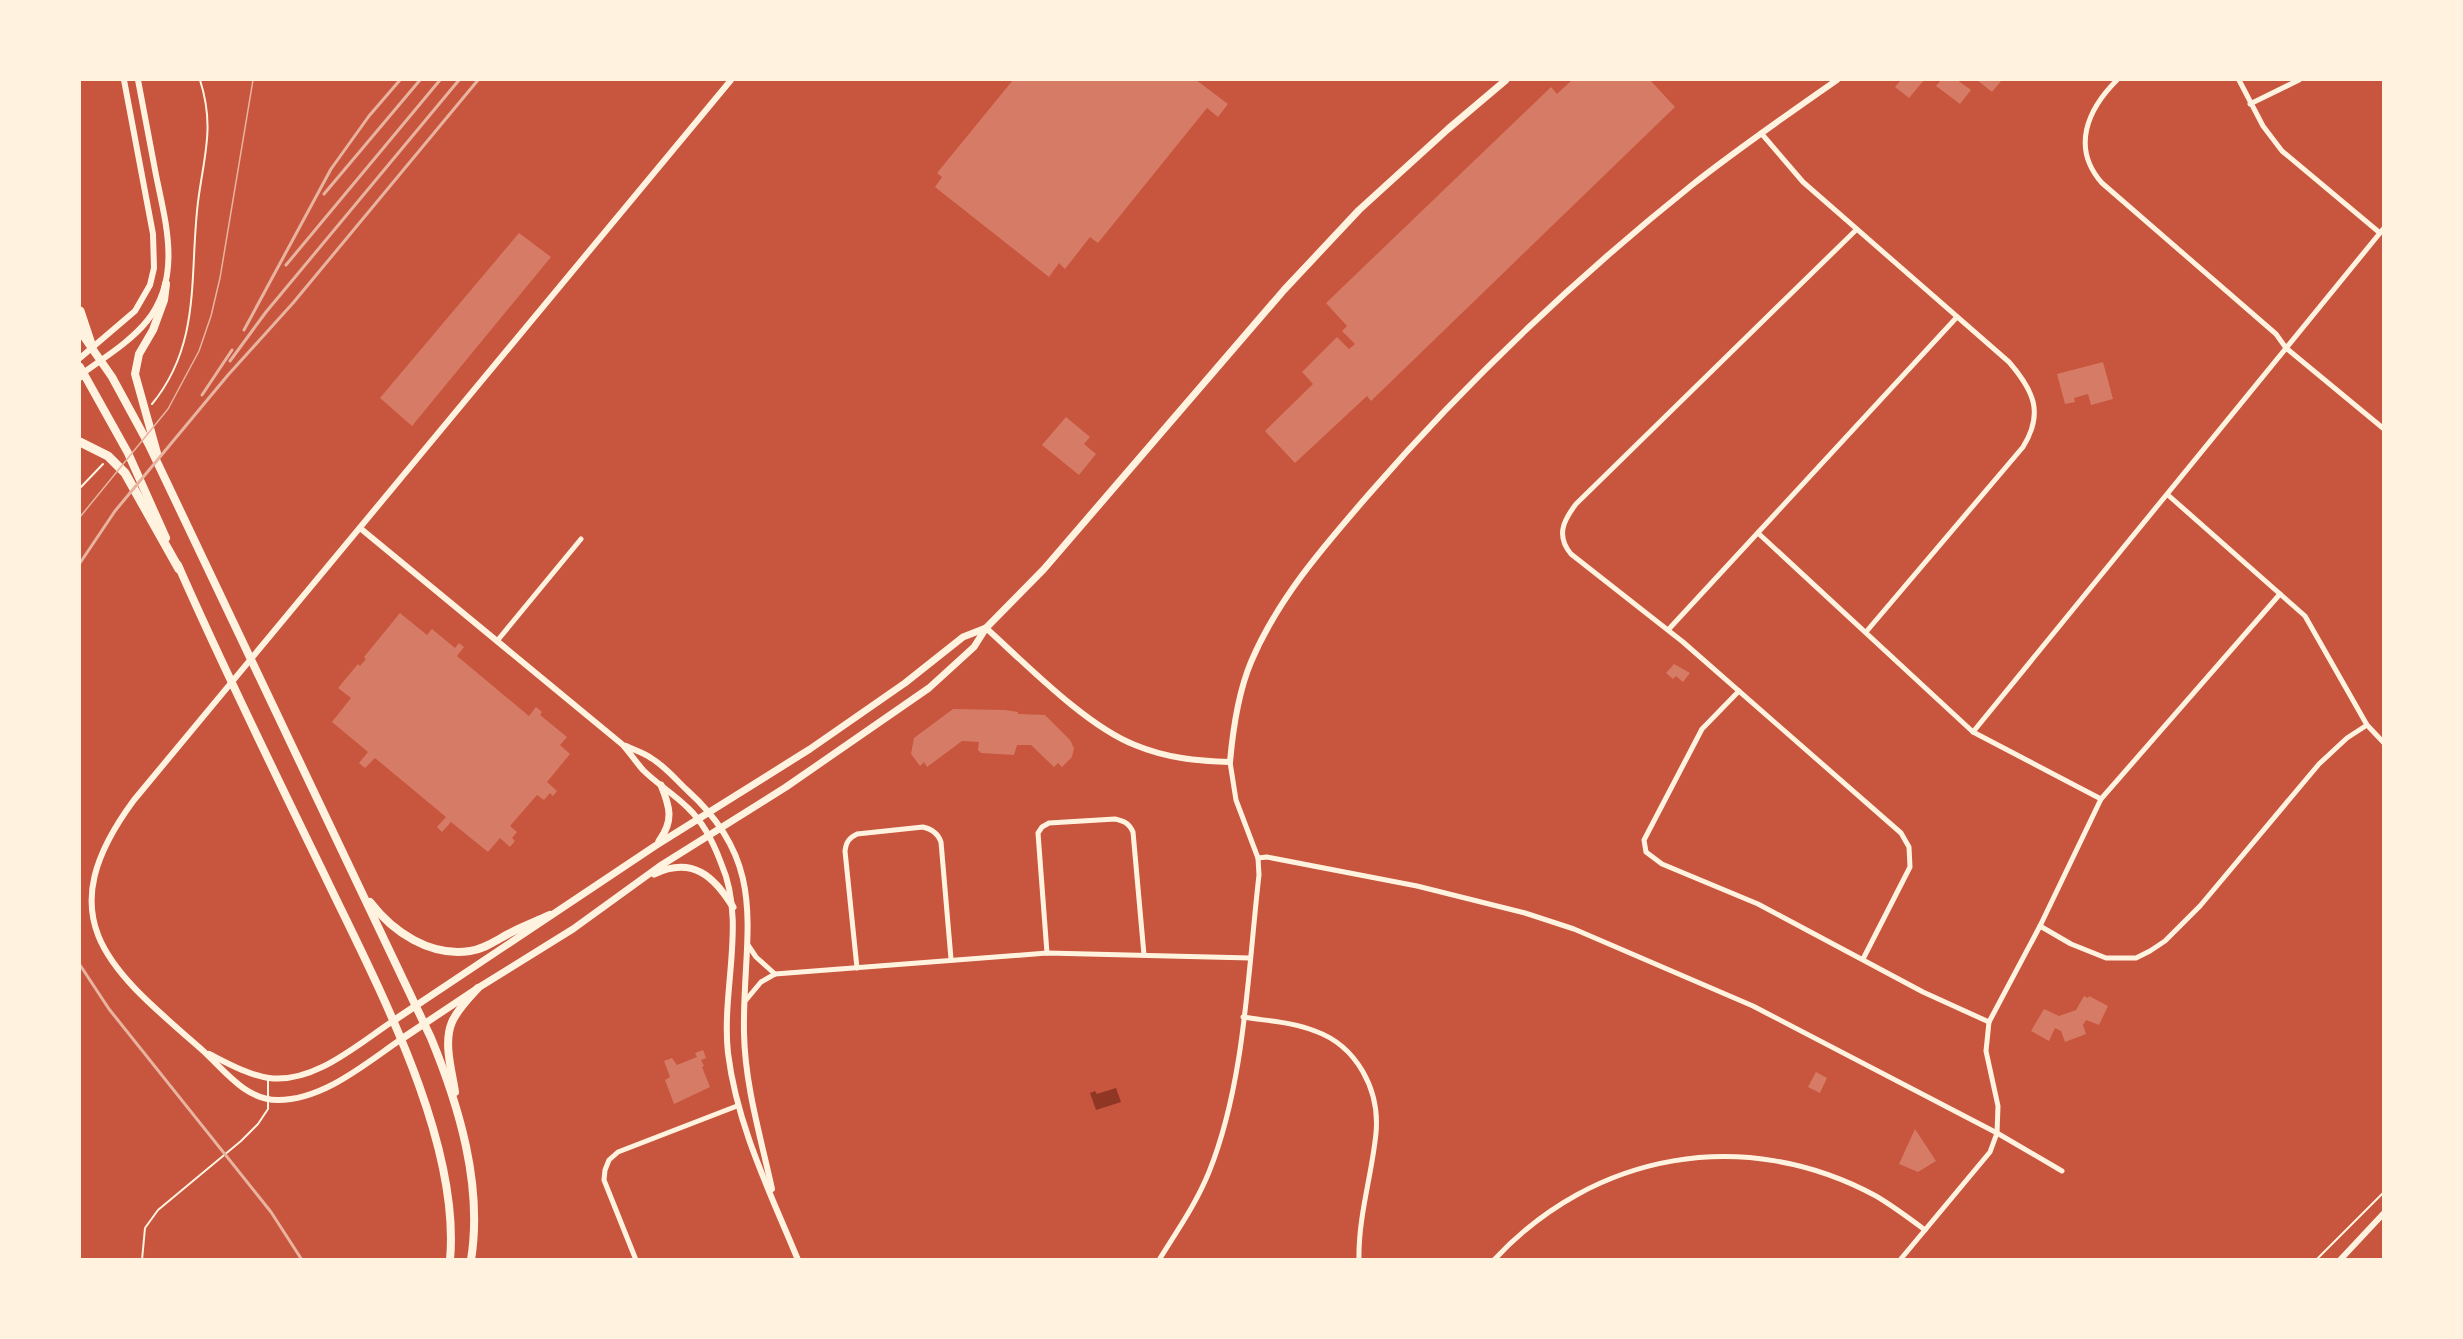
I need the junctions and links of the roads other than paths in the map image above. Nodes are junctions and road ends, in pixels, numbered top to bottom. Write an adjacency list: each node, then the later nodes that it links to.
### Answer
1 (124, 80): 17 (street)
2 (138, 80): 13 (street)
3 (731, 80): 26 (street)
4 (1506, 80): 31 (main road)
5 (1837, 80): 10 (street)
6 (2117, 80): 18 (street)
7 (2239, 80): 9 (street)
8 (2299, 80): 9 (street)
9 (2250, 104): 12 (street)
10 (1761, 133): 11 (street); 40 (street)
11 (1856, 230): 15 (street); 32 (street)
12 (2382, 231): 18 (street)
13 (166, 284): 20 (street); 24 (main road)
14 (80, 311): 17 (highway)
15 (1957, 317): 27 (street); 33 (street)
16 (80, 331): 17 (main road)
17 (92, 347): 19 (street); 20 (main road)
18 (2286, 348): 22 (street); 25 (street)
19 (80, 358)
20 (101, 360): 21 (street); 24 (main road)
21 (81, 372): 29 (main road)
22 (2384, 429)
23 (80, 442): 29 (highway)
24 (166, 480): 50 (main road)
25 (2168, 495): 30 (street); 37 (street)
26 (360, 528): 34 (street); 70 (street)
27 (1758, 533): 32 (street); 33 (street)
28 (581, 539): 34 (street)
29 (179, 569): 66 (main road)
30 (2280, 594): 36 (street); 42 (street)
31 (986, 628): 40 (street); 43 (main road); 45 (main road)
32 (1668, 630): 35 (street)
33 (1866, 632): 37 (street)
34 (497, 641): 39 (street)
35 (1739, 691): 59 (street); 59 (street)
36 (2367, 725): 38 (street); 53 (street)
37 (1973, 732): 42 (street)
38 (2384, 743)
39 (623, 745): 41 (street); 43 (street)
40 (1230, 762): 48 (street)
41 (661, 785): 44 (street); 47 (main road)
42 (2101, 799): 53 (street)
43 (710, 812): 44 (main road); 45 (street)
44 (698, 820): 46 (street); 47 (main road)
45 (722, 829): 46 (main road); 54 (street)
46 (708, 837): 49 (main road); 51 (street)
47 (655, 846): 52 (main road)
48 (1258, 858): 57 (street); 75 (street)
49 (631, 887): 51 (main road); 62 (main road)
50 (360, 889): 52 (main road); 64 (main road)
51 (733, 907): 73 (street)
52 (550, 915): 64 (main road)
53 (2040, 926): 67 (street)
54 (748, 945): 61 (street); 63 (street)
55 (1047, 953): 56 (street); 56 (street); 58 (street)
56 (1144, 955): 57 (street)
57 (1250, 958): 65 (street)
58 (951, 959): 60 (street); 60 (street)
59 (1863, 959): 67 (street)
60 (857, 968): 61 (street)
61 (775, 974): 63 (street)
62 (478, 988): 68 (main road); 74 (main road)
63 (746, 1000): 77 (street)
64 (416, 1006): 66 (main road); 68 (main road)
65 (1243, 1017): 85 (street); 86 (street)
66 (393, 1022): 69 (main road); 71 (street)
67 (1989, 1022): 75 (street)
68 (424, 1024): 69 (main road); 74 (main road)
69 (400, 1040): 72 (street); 81 (main road)
70 (206, 1053): 71 (street); 72 (street)
71 (268, 1077): 72 (lane)
72 (268, 1098): 80 (lane)
73 (737, 1106): 77 (street); 83 (street)
74 (458, 1115): 82 (main road)
75 (1997, 1134): 76 (street); 79 (street)
76 (2062, 1171)
77 (775, 1201): 84 (street)
78 (2384, 1213): 89 (street)
79 (1925, 1230): 87 (street); 88 (street)
80 (142, 1260)
81 (450, 1260)
82 (471, 1260)
83 (636, 1260)
84 (798, 1260)
85 (1159, 1260)
86 (1359, 1260)
87 (1494, 1260)
88 (1900, 1260)
89 (2340, 1260)

